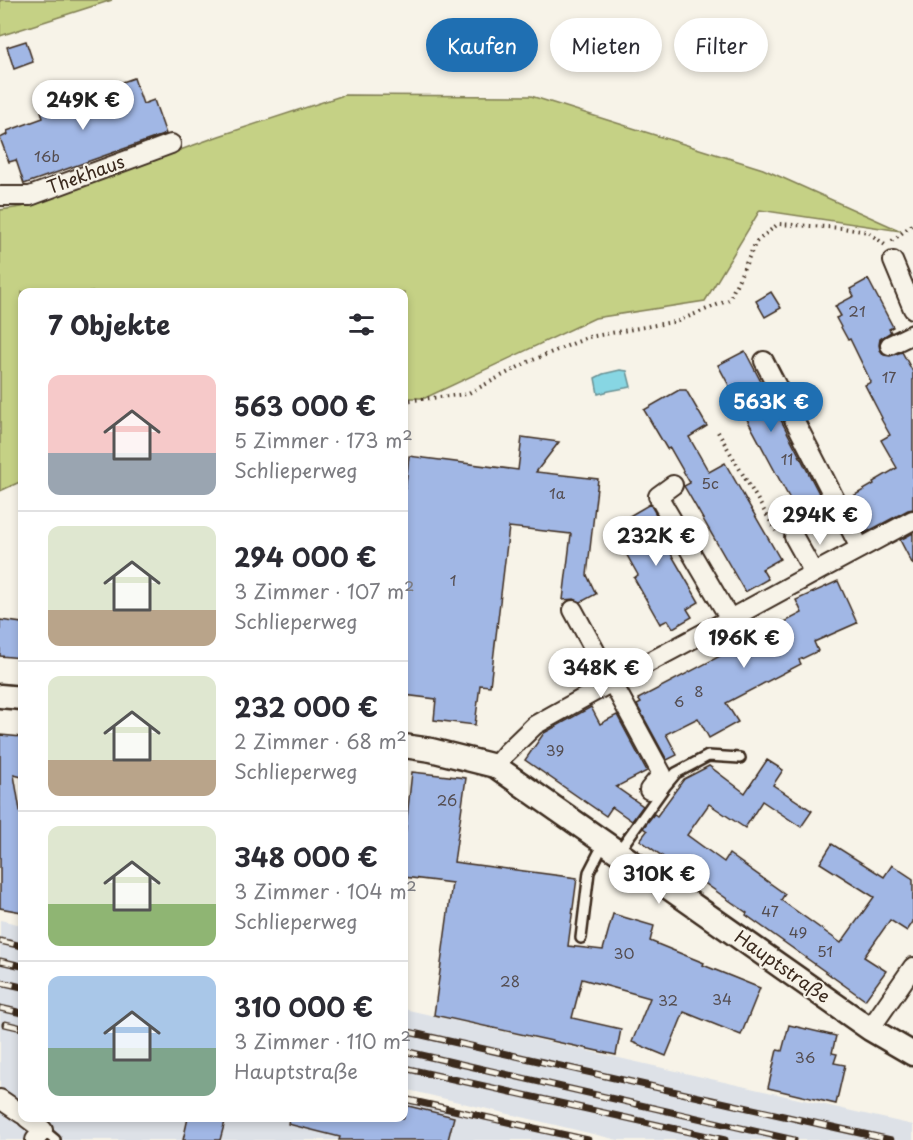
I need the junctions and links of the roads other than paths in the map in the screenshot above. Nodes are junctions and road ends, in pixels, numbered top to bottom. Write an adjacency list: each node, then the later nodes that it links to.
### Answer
1 (171, 144): 2 (street, Thekhaus)
2 (0, 196)
3 (890, 253): 4 (street)
4 (913, 309)
5 (913, 334): 6 (street)
6 (890, 345)
7 (764, 361): 11 (street)
8 (673, 485): 14 (street)
9 (913, 520): 11 (street)
10 (787, 538): 12 (street)
11 (860, 548): 12 (street)
12 (813, 573): 14 (street)
13 (573, 610): 15 (street)
14 (730, 620): 15 (street)
15 (612, 682): 20 (street); 21 (street)
16 (0, 696): 17 (street)
17 (18, 698)
18 (408, 747): 20 (street, Hauptstraße)
19 (740, 758): 22 (lane)
20 (495, 766): 22 (street, Hauptstraße)
21 (649, 790)
22 (611, 848): 23 (lane); 25 (street, Hauptstraße)
23 (580, 938)
24 (913, 967): 25 (street)
25 (870, 1029): 26 (street, Hauptstraße)
26 (913, 1054)
27 (0, 1099): 28 (street)
28 (18, 1111)
29 (31, 1122): 30 (street)
30 (45, 1137)

